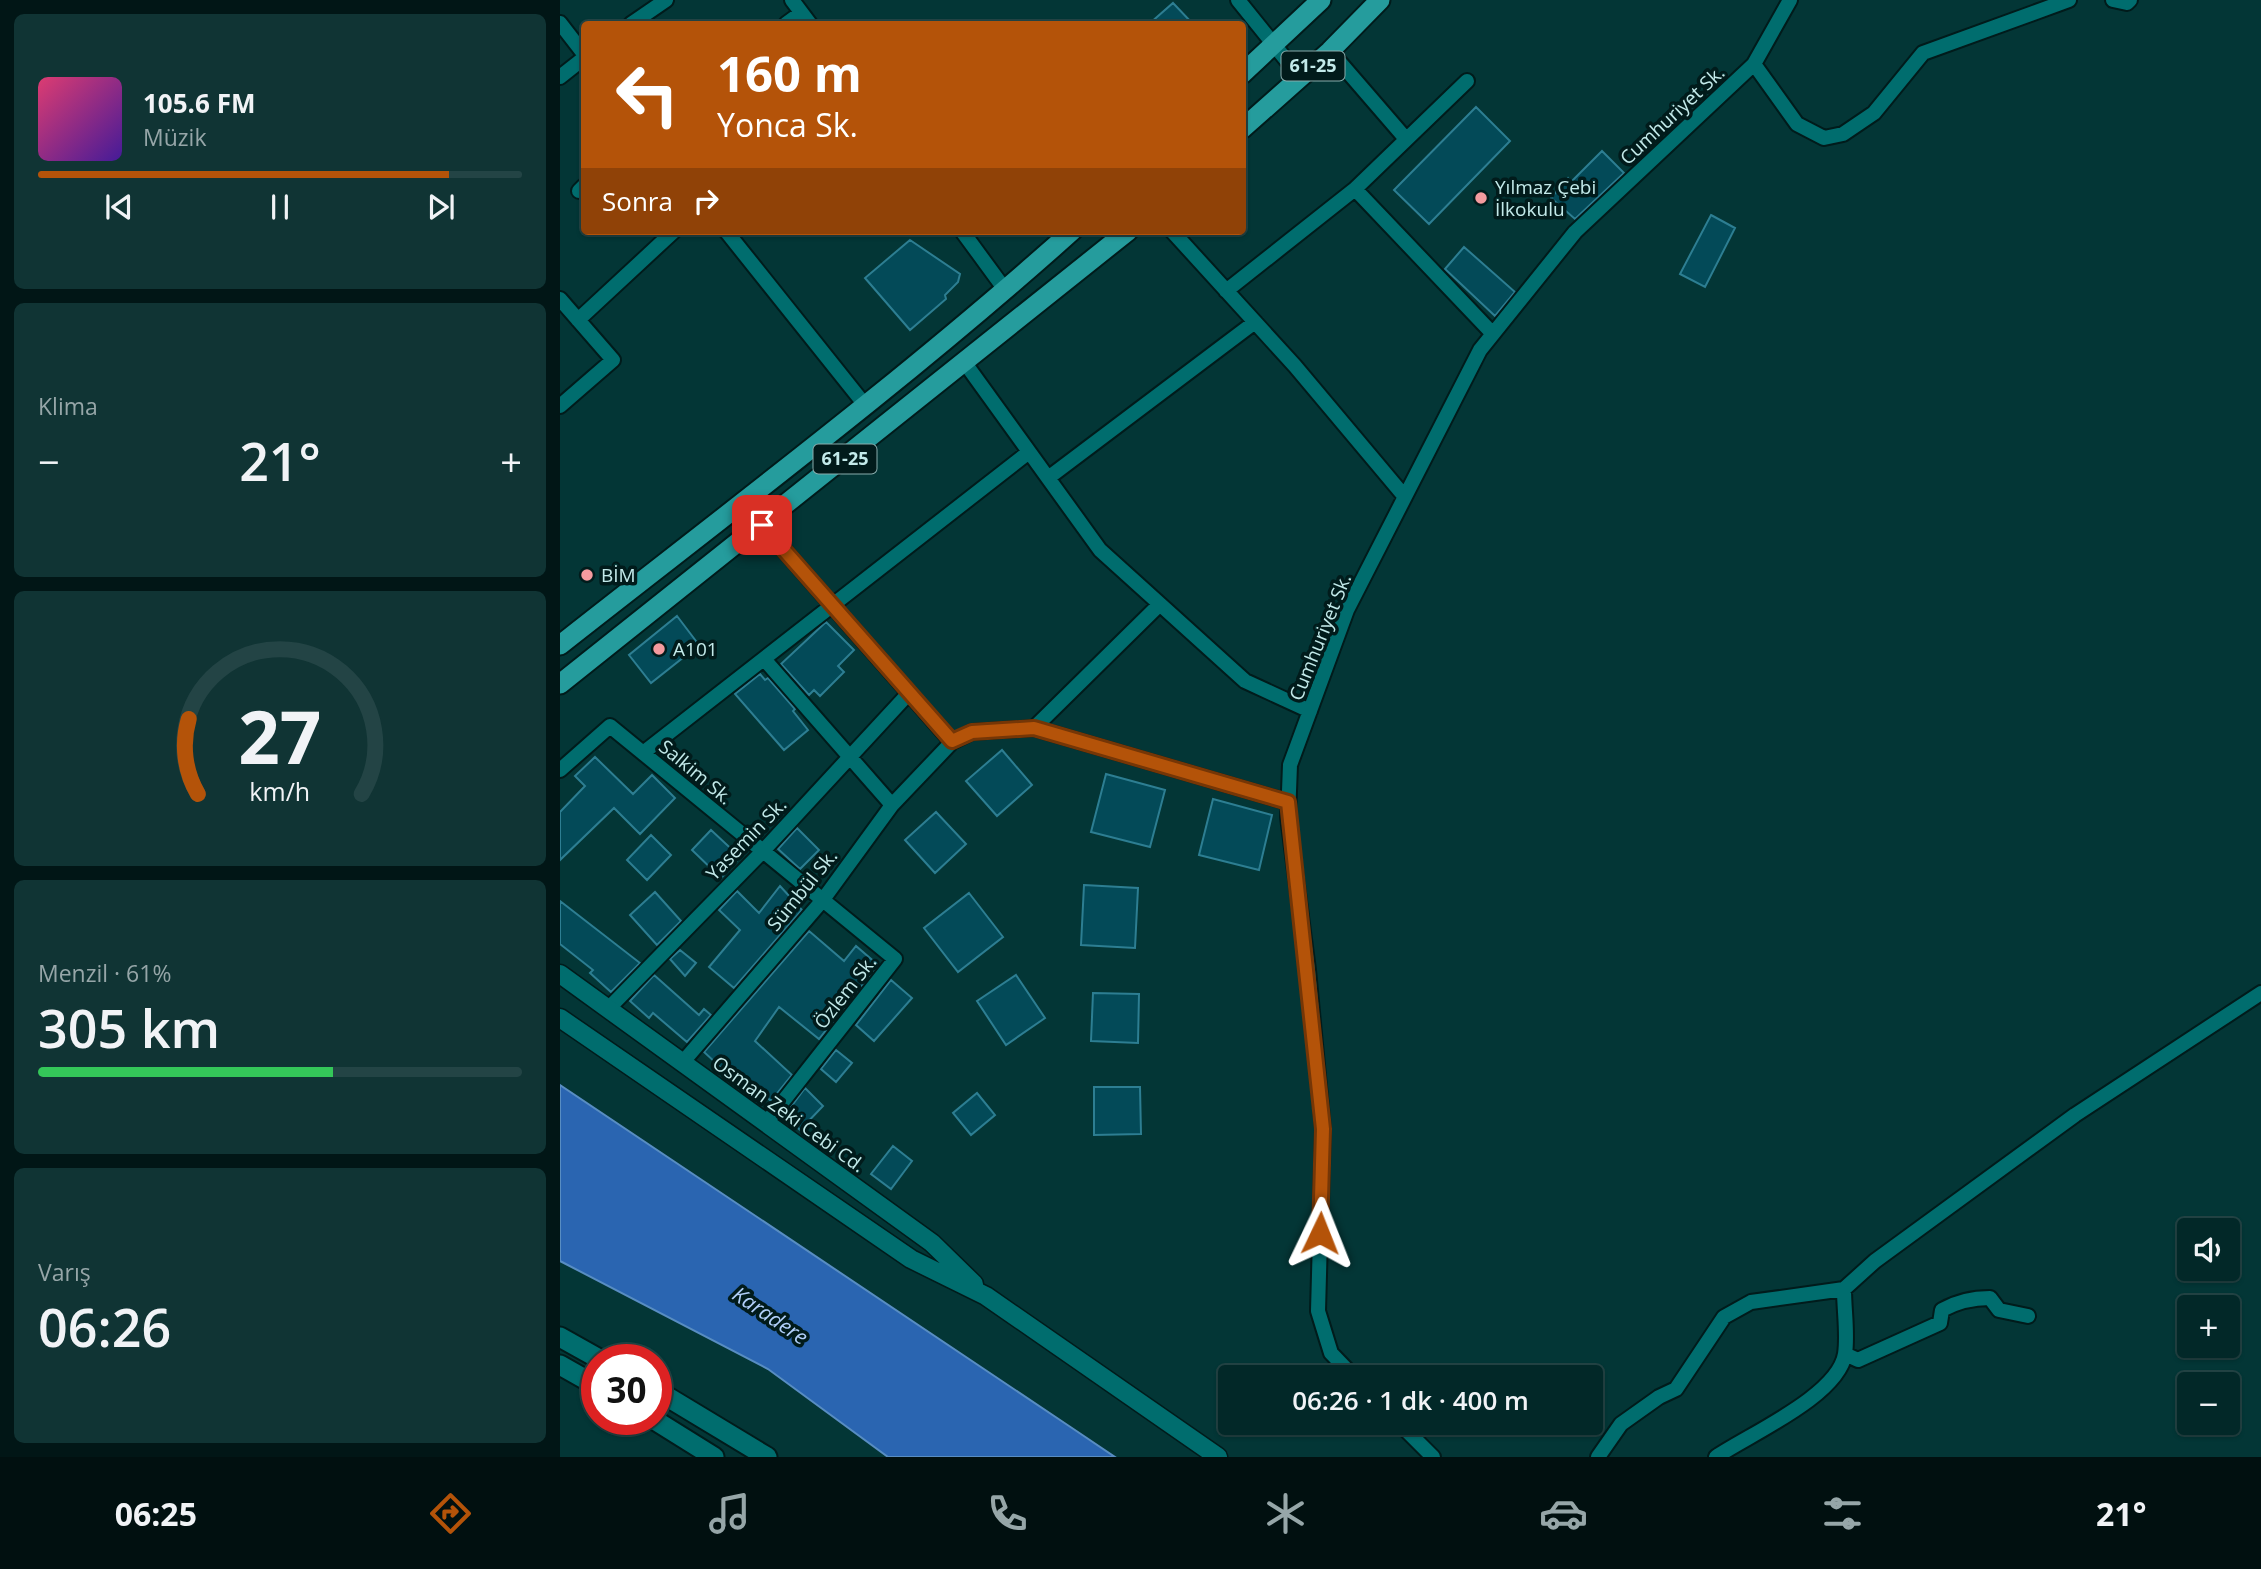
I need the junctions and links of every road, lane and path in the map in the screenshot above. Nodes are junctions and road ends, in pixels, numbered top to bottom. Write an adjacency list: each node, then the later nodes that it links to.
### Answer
1 (666, 0): 11 (street)
2 (792, 0): 10 (street)
3 (1238, 0): 13 (street)
4 (1321, 0): 13 (main road, 61-25)
5 (1380, 0): 14 (main road, 61-25)
6 (1790, 0): 17 (street, Cumhuriyet Sk.)
7 (2069, 0): 17 (street)
8 (2113, 0): 9 (street)
9 (2130, 0)
10 (806, 19)
11 (635, 21)
12 (560, 23): 15 (street)
13 (1274, 45): 18 (main road, 61-25); 20 (street)
14 (1330, 51): 20 (main road, 61-25); 23 (street)
15 (581, 52)
16 (581, 59): 19 (street)
17 (1754, 64): 36 (street, Cumhuriyet Sk.)
18 (1246, 70)
19 (560, 77)
20 (1300, 78): 22 (main road, 61-25)
21 (1466, 81): 23 (street)
22 (1246, 125)
23 (1406, 139): 24 (street)
24 (1355, 189): 31 (street); 36 (street)
25 (670, 235): 34 (street)
26 (729, 235): 38 (street)
27 (965, 235): 32 (street)
28 (1068, 235): 32 (main road, 61-25)
29 (1123, 235): 37 (main road, 61-25)
30 (1176, 235): 31 (street)
31 (1226, 290): 35 (street)
32 (1006, 291): 38 (main road, 61-25)
33 (560, 299): 34 (street)
34 (578, 320): 39 (street)
35 (1255, 322): 41 (street); 42 (street)
36 (1493, 334): 42 (street, Cumhuriyet Sk.)
37 (965, 363): 40 (street); 43 (main road, 61-25)
38 (865, 405): 46 (main road, 61-25)
39 (560, 406)
40 (1029, 452): 41 (street); 45 (street)
41 (1048, 478): 44 (street)
42 (1405, 497): 50 (street, Cumhuriyet Sk.)
43 (762, 525): 45 (street); 48 (main road, 61-25)
44 (1160, 604): 50 (street); 51 (street)
45 (832, 605): 47 (street); 49 (street)
46 (560, 645)
47 (764, 659): 53 (street); 54 (street)
48 (560, 684)
49 (909, 693): 52 (street); 54 (street, Yasemin Sk.)
50 (1310, 711): 56 (street, Cumhuriyet Sk.)
51 (1034, 728): 52 (street); 56 (street)
52 (952, 741): 57 (street, Sümbül Sk.)
53 (643, 753): 55 (street, Salkim Sk.); 58 (street, Salkim Sk.)
54 (850, 757): 57 (street); 58 (street, Yasemin Sk.)
55 (560, 770)
56 (1288, 802): 73 (street, Cumhuriyet Sk.)
57 (892, 805): 59 (street, Sümbül Sk.)
58 (762, 852): 59 (street, Salkim Sk.); 62 (street, Yasemin Sk.)
59 (821, 901): 64 (street, Sümbül Sk.); 65 (street, Özlem Sk.)
60 (560, 974): 62 (street, Osman Zeki Cebi Cd.)
61 (2261, 993): 66 (street)
62 (608, 1009): 64 (street, Osman Zeki Cebi Cd.)
63 (560, 1018): 67 (street, Osman Zeki Cebi Cd.)
64 (682, 1063): 65 (street, Osman Zeki Cebi Cd.)
65 (766, 1124): 67 (street, Osman Zeki Cebi Cd.)
66 (1844, 1289): 71 (street); 82 (street)
67 (986, 1296): 80 (street, Osman Zeki Cebi Cd.)
68 (2028, 1315): 71 (street)
69 (560, 1338): 70 (main road)
70 (581, 1349)
71 (1845, 1354): 83 (street)
72 (560, 1365): 74 (main road)
73 (1342, 1365)
74 (581, 1377)
75 (672, 1400): 79 (main road)
76 (672, 1431): 78 (main road)
77 (1411, 1435): 81 (street)
78 (714, 1457)
79 (767, 1457)
80 (1218, 1457)
81 (1433, 1457)
82 (1598, 1457)
83 (1716, 1457)

